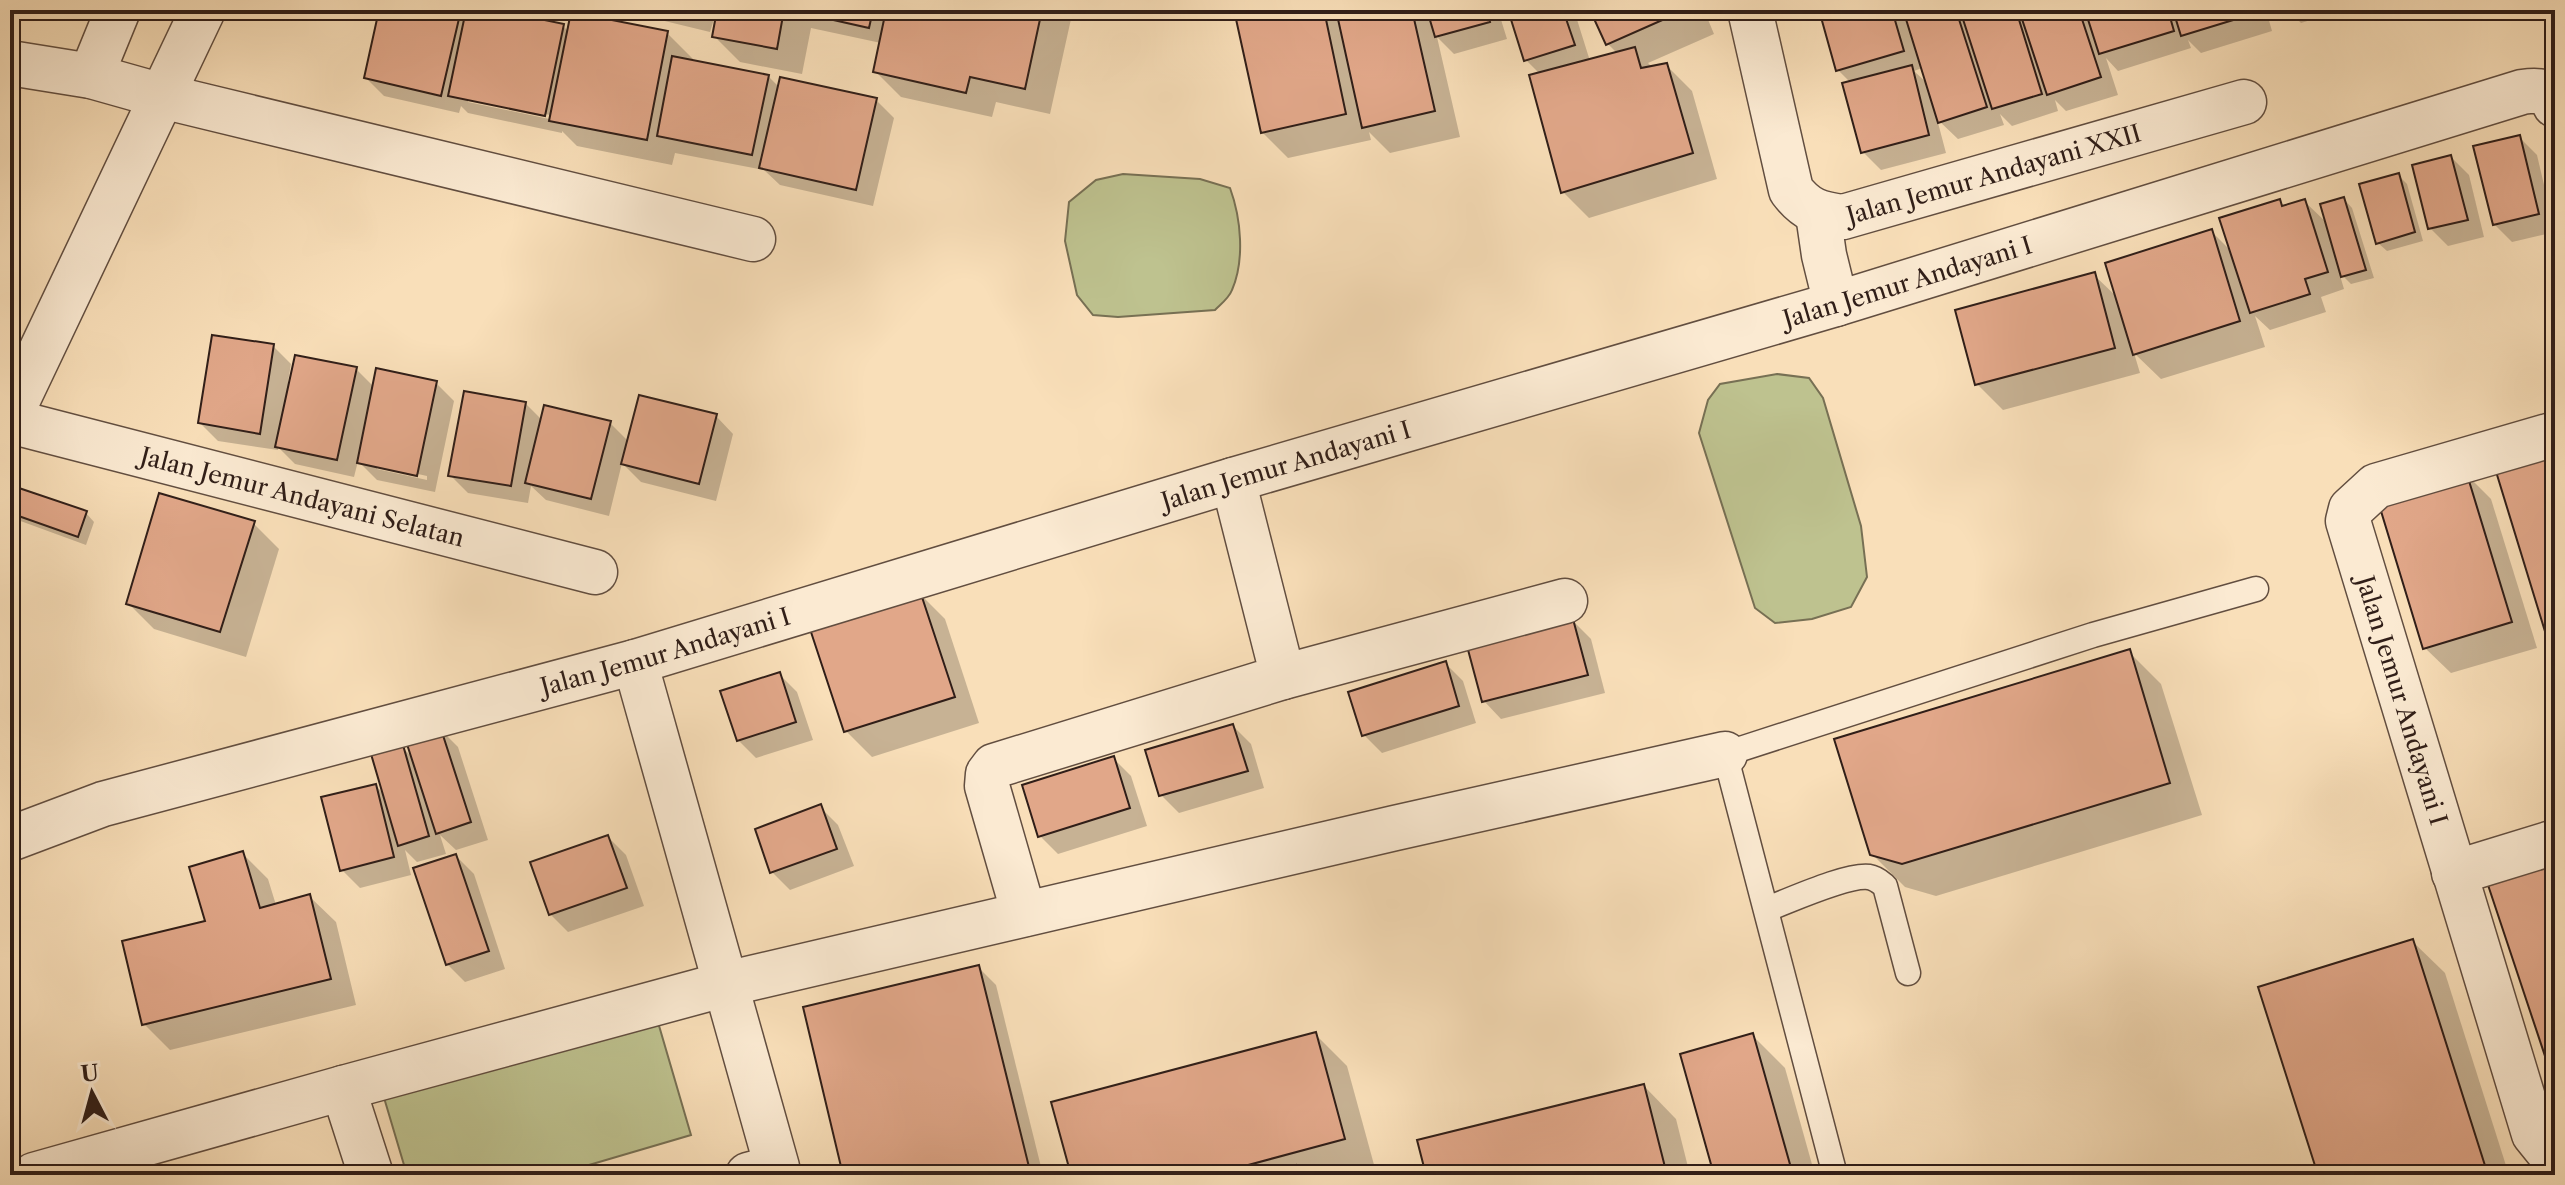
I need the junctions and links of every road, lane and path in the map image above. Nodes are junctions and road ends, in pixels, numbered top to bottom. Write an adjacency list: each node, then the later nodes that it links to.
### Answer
1 (118, 10): 5 (street)
2 (203, 10): 6 (street)
3 (1750, 10): 9 (street, Jalan Jemur Andayani XXII)
4 (10, 63): 5 (street)
5 (91, 76): 6 (street)
6 (162, 96): 10 (street); 12 (street)
7 (2244, 102): 9 (street, Jalan Jemur Andayani XXII)
8 (2555, 105): 11 (street, Jalan Jemur Andayani I)
9 (1818, 214): 11 (street)
10 (753, 239)
11 (1836, 304): 14 (street, Jalan Jemur Andayani I)
12 (10, 418): 15 (street, Jalan Jemur Andayani Selatan)
13 (2555, 434): 23 (street, Jalan Jemur Andayani I)
14 (1233, 480): 18 (street, Jalan Jemur Andayani I); 19 (street)
15 (595, 572)
16 (2256, 589): 20 (lane)
17 (1565, 601): 19 (street)
18 (635, 662): 21 (street, Jalan Jemur Andayani I); 27 (street)
19 (1283, 677): 25 (street)
20 (1725, 754): 24 (lane); 25 (street)
21 (10, 839)
22 (2555, 842): 23 (street)
23 (2454, 873): 29 (street, Jalan Jemur Andayani I)
24 (1767, 909): 26 (lane); 33 (lane)
25 (1024, 914): 27 (street)
26 (1908, 973)
27 (726, 984): 28 (street); 30 (street)
28 (343, 1088): 31 (street); 32 (street)
29 (2555, 1160)
30 (768, 1172)
31 (34, 1175)
32 (371, 1175)
33 (1835, 1175)

